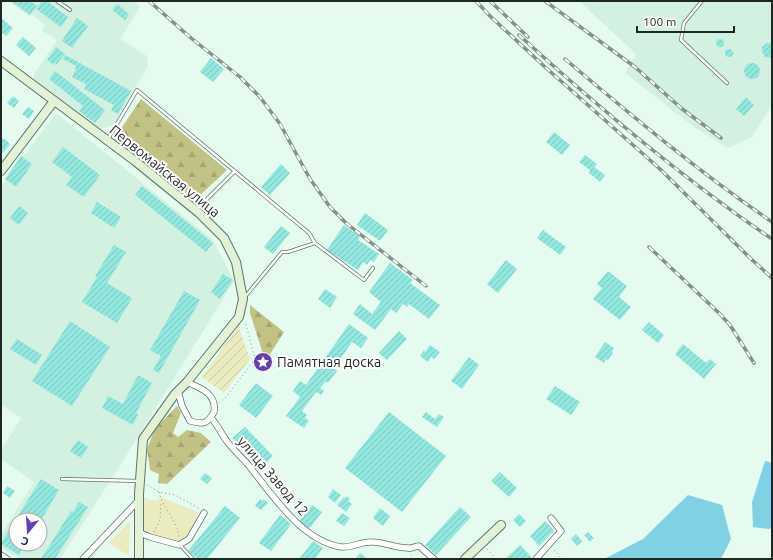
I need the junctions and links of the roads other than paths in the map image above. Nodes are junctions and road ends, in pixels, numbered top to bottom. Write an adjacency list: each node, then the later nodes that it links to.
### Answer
1 (57, 1): 3 (lane)
2 (702, 1): 5 (lane)
3 (70, 10)
4 (1, 61): 6 (street, Первомайская улица)
5 (727, 83)
6 (54, 101): 7 (street, Первомайская улица); 8 (street)
7 (108, 140): 9 (lane); 10 (street, Первомайская улица)
8 (1, 171)
9 (235, 171): 10 (lane); 11 (lane)
10 (196, 210): 13 (street, Первомайская улица)
11 (314, 243): 12 (lane); 13 (lane)
12 (373, 268)
13 (244, 299): 14 (street, Первомайская улица)
14 (187, 382): 15 (street, Первомайская улица); 16 (street)
15 (178, 391): 16 (street); 18 (street, Первомайская улица)
16 (211, 418): 30 (street, улица Завод 12)
17 (62, 479): 18 (lane)
18 (140, 481): 19 (street, Первомайская улица)
19 (139, 500): 23 (street, Первомайская улица); 27 (street)
20 (202, 511): 24 (street)
21 (551, 518): 32 (street)
22 (501, 525): 31 (street)
23 (138, 532): 24 (street); 28 (street, Первомайская улица)
24 (179, 545): 29 (lane)
25 (1, 555): 26 (street)
26 (7, 559)
27 (83, 559)
28 (139, 559)
29 (193, 559)
30 (434, 559)
31 (465, 559)
32 (536, 559)

